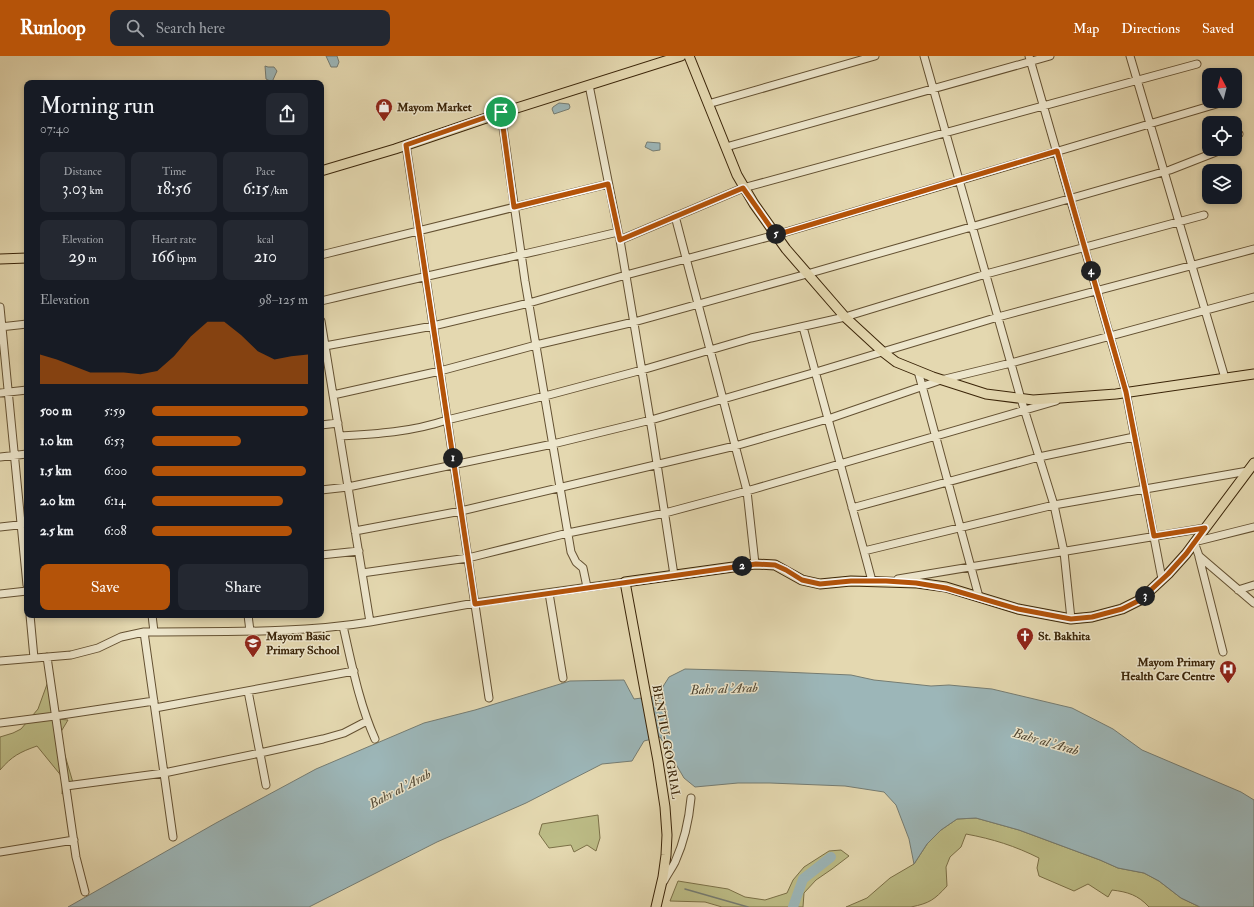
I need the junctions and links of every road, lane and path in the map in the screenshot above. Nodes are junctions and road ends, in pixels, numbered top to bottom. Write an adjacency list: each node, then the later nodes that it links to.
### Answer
1 (681, 56): 10 (main road)
2 (689, 56): 12 (main road)
3 (875, 56): 12 (street)
4 (924, 56): 11 (street)
5 (1050, 56): 7 (street)
6 (1130, 56): 9 (street)
7 (1030, 59): 11 (street); 13 (street)
8 (1197, 64): 9 (street)
9 (1137, 80): 13 (street); 16 (street)
10 (589, 85): 15 (main road); 25 (street)
11 (934, 89): 17 (street); 19 (street)
12 (708, 104): 19 (main road)
13 (1044, 106): 17 (street); 20 (street)
14 (1203, 108): 16 (street)
15 (501, 112): 18 (main road); 28 (street)
16 (1150, 124): 20 (street); 23 (street)
17 (946, 133): 24 (street); 26 (street)
18 (406, 145): 22 (main road); 33 (street)
19 (726, 147): 26 (main road)
20 (1057, 151): 24 (street); 27 (street)
21 (1206, 156): 23 (street)
22 (324, 171)
23 (1164, 172): 27 (street); 31 (street)
24 (959, 180): 32 (street); 35 (street)
25 (608, 184): 28 (street); 34 (street)
26 (743, 188): 30 (street); 35 (main road)
27 (1070, 199): 32 (street); 37 (street)
28 (514, 207): 33 (street); 40 (street)
29 (1204, 215): 31 (street)
30 (675, 216): 36 (street); 43 (street)
31 (1179, 222): 37 (street); 44 (street)
32 (973, 227): 45 (street); 46 (street)
33 (419, 231): 39 (street); 48 (street)
34 (618, 232): 36 (street); 40 (street)
35 (776, 235): 43 (street); 45 (main road)
36 (620, 240): 47 (street)
37 (1084, 247): 46 (street); 49 (street)
38 (1254, 248): 44 (street)
39 (324, 254)
40 (522, 256): 48 (street); 52 (street)
41 (24, 258): 42 (main road)
42 (0, 259)
43 (686, 260): 47 (street); 53 (street)
44 (1192, 265): 49 (street); 55 (street)
45 (808, 274): 53 (street); 56 (main road)
46 (986, 274): 56 (street); 57 (street)
47 (626, 275): 52 (street); 58 (street)
48 (426, 276): 51 (street); 60 (street)
49 (1097, 291): 57 (street); 63 (street)
50 (1254, 297): 55 (street)
51 (324, 300)
52 (529, 303): 60 (street); 65 (street)
53 (698, 304): 58 (street); 67 (street)
54 (0, 307): 61 (street)
55 (1205, 310): 63 (street); 76 (street)
56 (845, 317): 62 (street); 68 (main road)
57 (998, 318): 68 (street); 70 (street)
58 (634, 322): 65 (street); 71 (street)
59 (24, 324): 61 (street)
60 (433, 326): 66 (street); 72 (street)
61 (1, 327): 80 (street)
62 (803, 327): 67 (street); 73 (street)
63 (1110, 336): 70 (street); 81 (street)
64 (324, 340): 66 (street)
65 (536, 345): 72 (street); 84 (street)
66 (325, 346): 69 (street)
67 (710, 350): 71 (street); 87 (street)
68 (883, 352): 73 (street); 74 (main road)
69 (324, 358): 83 (street)
70 (1011, 363): 77 (street); 86 (street)
71 (642, 370): 84 (street); 91 (street)
72 (440, 371): 83 (street); 90 (street)
73 (816, 372): 87 (street); 89 (street)
74 (918, 372): 77 (main road); 78 (street)
75 (1254, 374): 76 (main road)
76 (1225, 378): 81 (main road)
77 (941, 380): 78 (street); 86 (main road)
78 (922, 387): 89 (street); 95 (street)
79 (24, 390): 80 (street)
80 (8, 392): 82 (street); 100 (street)
81 (1126, 392): 85 (main road); 96 (street)
82 (0, 393)
83 (333, 395): 92 (street)
84 (545, 396): 90 (street); 97 (street)
85 (1068, 398): 86 (main road); 88 (street)
86 (1021, 399): 88 (street)
87 (723, 400): 91 (street); 98 (street)
88 (1025, 410): 95 (street); 102 (street)
89 (828, 419): 98 (street); 103 (street)
90 (447, 420): 94 (street); 104 (street)
91 (651, 420): 97 (street); 105 (street)
92 (338, 423): 93 (street); 94 (street)
93 (324, 425)
94 (340, 436): 108 (street)
95 (935, 436): 103 (street); 107 (street)
96 (1134, 437): 102 (street); 111 (street)
97 (553, 444): 104 (street); 109 (street)
98 (735, 446): 105 (street); 112 (street)
99 (24, 454): 100 (street)
100 (14, 456): 101 (street); 117 (street)
101 (0, 457)
102 (1039, 457): 107 (street); 113 (street)
103 (840, 464): 112 (street); 114 (street)
104 (454, 465): 108 (street); 115 (street)
105 (658, 465): 109 (street); 116 (street)
106 (1251, 467): 111 (street); 121 (main road)
107 (948, 482): 114 (street); 120 (street)
108 (348, 487): 110 (street); 122 (street)
109 (560, 488): 115 (street); 123 (street)
110 (324, 490)
111 (1145, 490): 113 (street); 124 (street)
112 (747, 491): 116 (street); 132 (street)
113 (1054, 506): 120 (street); 128 (street)
114 (852, 508): 126 (street)
115 (461, 511): 122 (street); 131 (street)
116 (665, 513): 123 (street); 135 (street)
117 (24, 524): 118 (street)
118 (0, 527)
119 (1254, 527): 125 (street)
120 (960, 528): 126 (street); 133 (street)
121 (1205, 528): 124 (street); 125 (main road)
122 (355, 531): 127 (street)
123 (568, 533): 131 (street); 141 (street)
124 (1154, 536): 128 (street); 136 (street)
125 (1194, 542): 130 (street); 136 (main road)
126 (864, 550): 137 (street)
127 (359, 551): 129 (street); 134 (street)
128 (1064, 552): 133 (street); 152 (street)
129 (324, 556)
130 (1199, 556): 142 (street); 158 (street)
131 (468, 558): 134 (street); 148 (street)
132 (756, 564): 135 (main road); 137 (main road)
133 (971, 567): 138 (street); 146 (street)
134 (362, 573): 153 (street)
135 (674, 575): 139 (main road)
136 (1162, 579): 152 (main road)
137 (872, 581): 138 (main road)
138 (886, 581): 146 (main road)
139 (625, 582): 141 (street); 179 (main road, BENTIU-GOGRIAL)
140 (1254, 585): 142 (street)
141 (587, 587): 144 (street)
142 (1238, 590): 147 (street)
143 (24, 591): 145 (street)
144 (549, 593): 148 (street); 163 (street)
145 (0, 594)
146 (979, 597): 152 (main road)
147 (1254, 603)
148 (475, 604): 153 (street); 165 (street)
149 (30, 618): 160 (street)
150 (152, 618): 157 (street)
151 (248, 618): 155 (street)
152 (1071, 619)
153 (370, 622): 154 (street)
154 (343, 626): 155 (street); 162 (street)
155 (250, 631): 157 (street)
156 (144, 632): 157 (street); 159 (street); 166 (street)
157 (154, 632)
158 (1223, 652)
159 (46, 657): 160 (street); 167 (street)
160 (34, 658): 161 (street)
161 (0, 661)
162 (354, 672): 164 (street); 168 (street)
163 (563, 678)
164 (248, 691): 166 (street); 171 (street)
165 (489, 698)
166 (154, 704): 167 (street); 172 (street)
167 (55, 716): 169 (street); 174 (street)
168 (367, 721): 170 (street); 171 (street)
169 (0, 723)
170 (375, 739)
171 (260, 753): 172 (street); 173 (street)
172 (164, 773): 174 (street); 176 (street)
173 (266, 784)
174 (66, 786): 177 (street)
175 (691, 798): 179 (street)
176 (173, 837)
177 (74, 840): 178 (street); 180 (street)
178 (0, 852)
179 (662, 884): 181 (main road, BENTIU-GOGRIAL)
180 (85, 892)
181 (656, 907)

